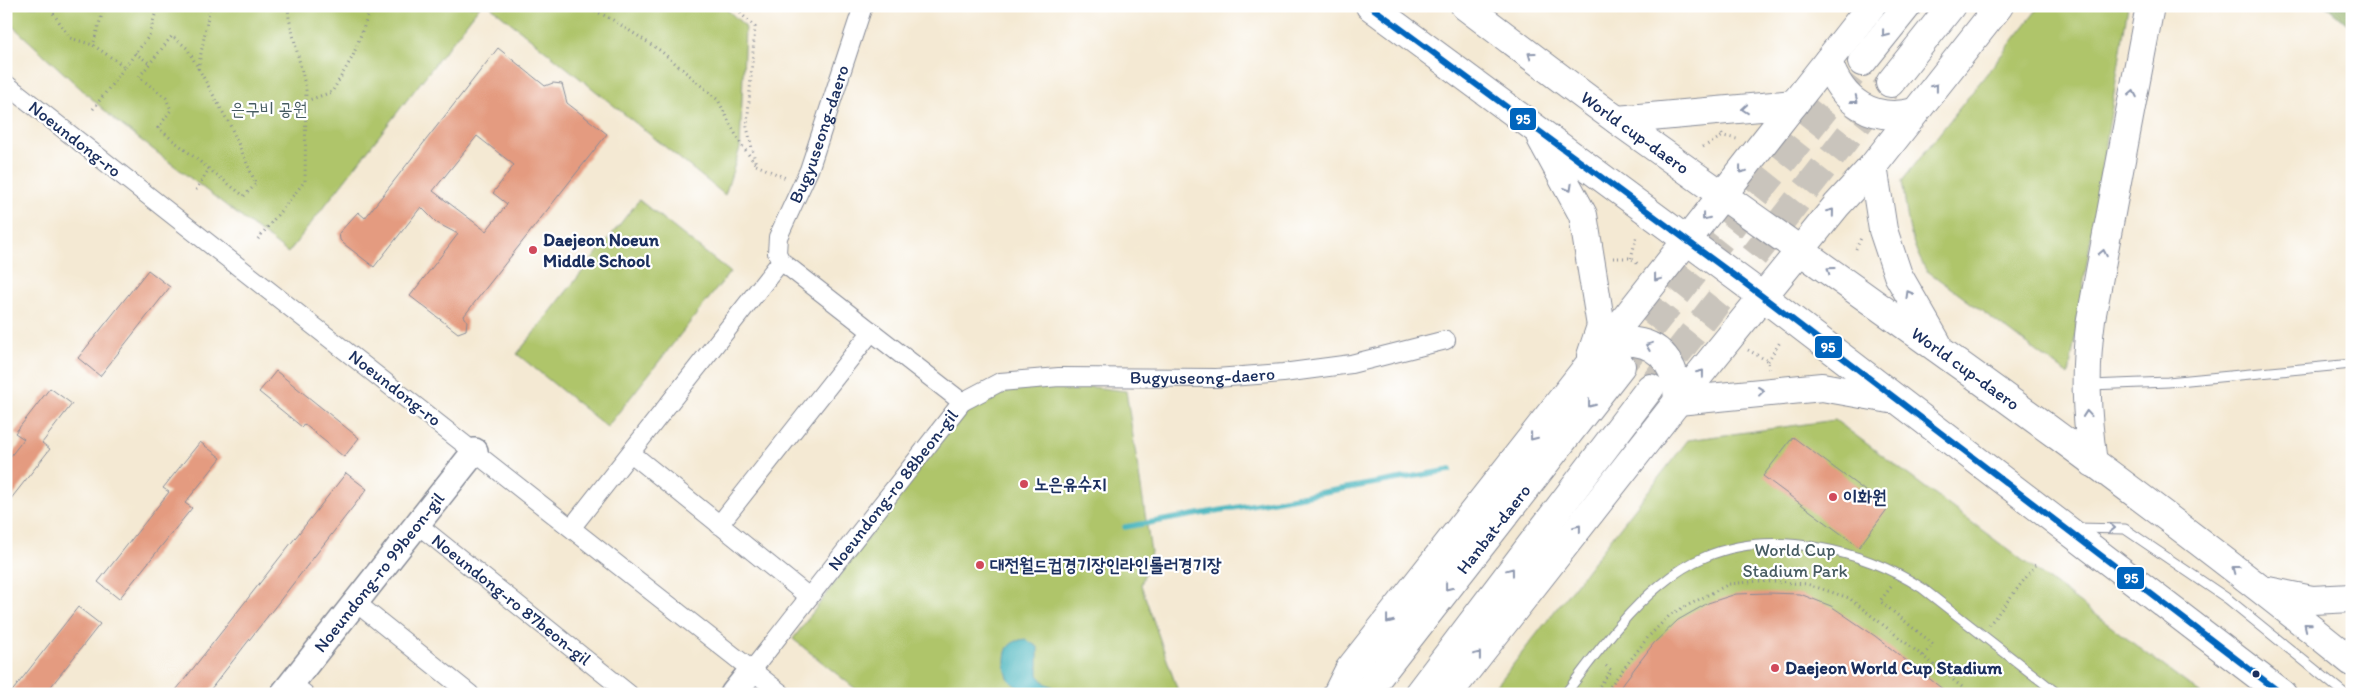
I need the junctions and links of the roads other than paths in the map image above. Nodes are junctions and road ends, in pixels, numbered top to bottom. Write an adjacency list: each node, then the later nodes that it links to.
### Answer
1 (863, 6): 21 (street, Bugyuseong-daero)
2 (1370, 6): 16 (main road)
3 (1465, 6): 15 (main road, World cup-daero, one-way to 3)
4 (1871, 6): 9 (main road)
5 (1907, 6): 10 (main road, one-way to 10)
6 (1951, 6): 11 (main road)
7 (1999, 6): 14 (main road, one-way to 7)
8 (2150, 6): 28 (main road, one-way to 8)
9 (1828, 61): 13 (main road); 14 (main road, one-way to 14)
10 (1862, 62)
11 (1890, 83)
12 (6, 84): 33 (street, Noeundong-ro)
13 (1794, 104): 15 (main road, one-way to 15); 18 (main road, one-way to 18)
14 (1915, 112): 17 (main road)
15 (1618, 120): 18 (main road, World cup-daero)
16 (1537, 130): 19 (main road); 26 (main road, one-way to 26)
17 (1873, 166): 20 (main road, one-way to 17); 25 (main road, one-way to 17)
18 (1723, 195): 19 (main road, one-way to 19); 20 (main road, World cup-daero)
19 (1688, 240): 22 (main road); 26 (main road, one-way to 26)
20 (1801, 249): 22 (main road); 25 (main road, World cup-daero, one-way to 20)
21 (781, 261): 23 (street, Noeundong-ro 88beon-gil); 34 (street)
22 (1762, 296): 30 (main road, one-way to 22); 31 (main road)
23 (872, 331): 32 (street, Noeundong-ro 88beon-gil); 37 (street)
24 (1446, 340): 32 (street, Bugyuseong-daero)
25 (1941, 351): 35 (main road, World cup-daero)
26 (1602, 363): 30 (main road, one-way to 26); 51 (main road, one-way to 51); 52 (main road, Hanbat-daero, one-way to 52)
27 (2352, 364): 28 (lane)
28 (2085, 385): 35 (main road, one-way to 28)
29 (1650, 388): 53 (main road, one-way to 29)
30 (1678, 401): 31 (main road, one-way to 31); 54 (main road, one-way to 30)
31 (1899, 401): 39 (main road)
32 (962, 402): 41 (street, Noeundong-ro 88beon-gil)
33 (475, 451): 36 (street, Noeundong-ro 99beon-gil); 38 (street, Noeundong-ro)
34 (631, 453): 37 (street); 38 (street)
35 (2093, 463): 40 (main road, World cup-daero, one-way to 35)
36 (417, 524): 43 (street, Noeundong-ro 99beon-gil); 48 (street, Noeundong-ro 87beon-gil)
37 (719, 525): 41 (street)
38 (572, 527): 45 (street, Noeundong-ro)
39 (2063, 528): 57 (main road); 58 (lane, one-way to 58)
40 (2263, 590): 42 (main road); 44 (main road, World cup-daero, one-way to 40)
41 (809, 597): 45 (street, Noeundong-ro 88beon-gil)
42 (2352, 598)
43 (355, 602): 46 (street, Noeundong-ro 99beon-gil); 47 (street)
44 (2352, 662)
45 (752, 670): 49 (street); 50 (street, Noeundong-ro)
46 (293, 690)
47 (470, 694)
48 (629, 694)
49 (733, 694)
50 (782, 694)
51 (1337, 694)
52 (1366, 694)
53 (1418, 694)
54 (1448, 694)
55 (1565, 694): 56 (lane)
56 (2058, 694)
57 (2282, 694)
58 (2345, 694)

